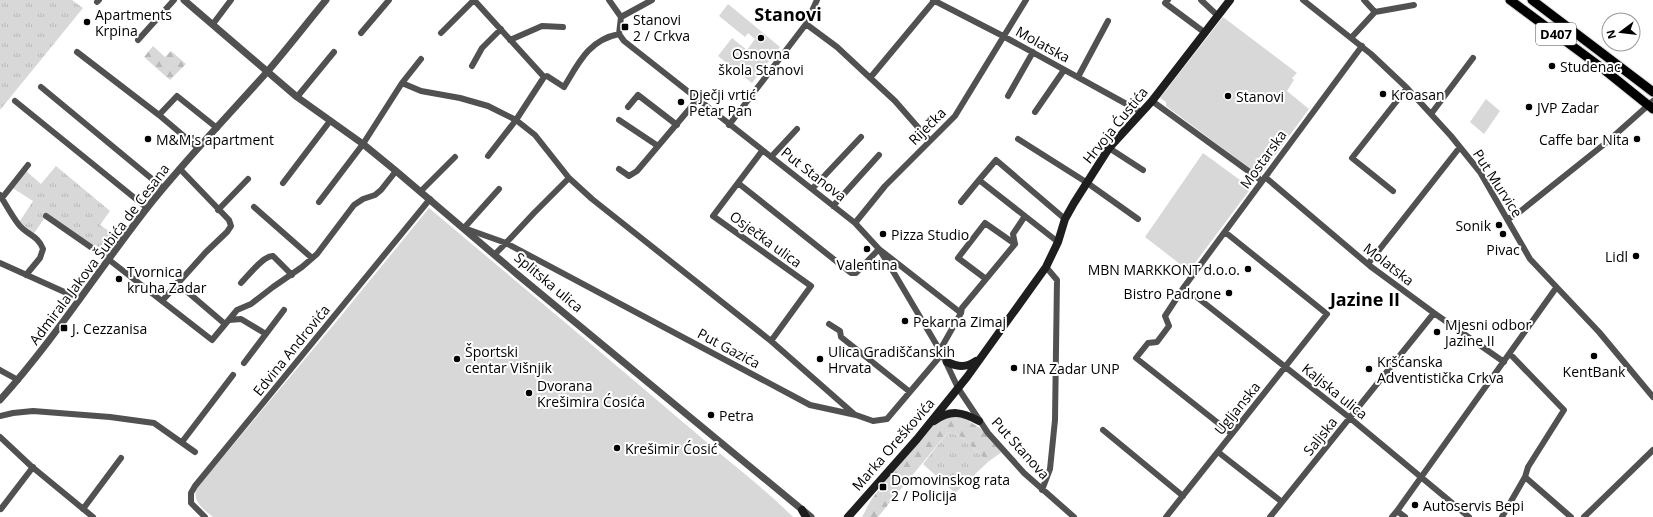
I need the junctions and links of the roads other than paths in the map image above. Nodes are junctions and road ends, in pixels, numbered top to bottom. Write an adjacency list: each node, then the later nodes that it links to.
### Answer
1 (174, 0): 34 (street)
2 (184, 0): 24 (street, Splitska ulica)
3 (231, 0): 24 (street)
4 (326, 0): 44 (street, Admirala Jakova Šubića de Cesana)
5 (389, 0): 29 (street)
6 (474, 0): 27 (street); 30 (street)
7 (609, 0): 22 (street)
8 (652, 0): 22 (street)
9 (817, 0): 25 (street)
10 (933, 0): 32 (street, Molatska); 47 (street)
11 (1168, 0): 28 (street)
12 (1201, 0): 21 (street)
13 (1230, 0): 21 (main road, Hrvoja Ćustića)
14 (1303, 0): 33 (street, Put Murvice)
15 (1364, 0): 20 (street)
16 (1510, 0): 57 (main road, D407)
17 (1532, 0): 51 (main road, D407)
18 (1024, 1): 32 (street, Riječka)
19 (1414, 5): 20 (street)
20 (1375, 12): 33 (street)
21 (1217, 15): 28 (main road, Hrvoja Ćustića)
22 (621, 17): 31 (street)
23 (1108, 21): 46 (street)
24 (213, 24): 44 (street, Splitska ulica)
25 (806, 24): 47 (street); 67 (street)
26 (563, 27): 35 (street)
27 (501, 29): 35 (street); 42 (street)
28 (1204, 32): 56 (main road, Hrvoja Ćustića)
29 (361, 33)
30 (440, 33)
31 (619, 34): 45 (street); 54 (street, Put Stanova)
32 (1004, 36): 39 (street, Molatska); 72 (street, Riječka)
33 (1351, 38): 36 (street, Put Murvice)
34 (138, 40)
35 (510, 40): 45 (street)
36 (1362, 46): 50 (street, Put Murvice); 90 (street, Mostarska)
37 (77, 52): 62 (street)
38 (334, 52): 53 (street)
39 (1033, 52): 43 (street, Molatska); 52 (street)
40 (1472, 58): 61 (street)
41 (421, 59): 48 (street)
42 (472, 66)
43 (1064, 70): 46 (street, Molatska); 59 (street)
44 (268, 71): 53 (street, Splitska ulica); 68 (street, Admirala Jakova Šubića de Cesana)
45 (544, 77): 63 (street)
46 (1078, 77): 60 (street, Molatska)
47 (870, 78): 72 (street)
48 (402, 83): 63 (street); 73 (street)
49 (41, 87): 95 (street)
50 (1407, 88): 61 (street, Put Murvice); 99 (street)
51 (1653, 92)
52 (1008, 96)
53 (297, 97): 65 (street, Splitska ulica)
54 (697, 100): 66 (street); 67 (street, Put Stanova)
55 (15, 101): 106 (street)
56 (1152, 101): 60 (main road, Hrvoja Ćustića); 90 (street, Molatska)
57 (1652, 105): 112 (street)
58 (628, 107): 66 (street)
59 (1035, 112)
60 (1141, 112): 76 (main road, Hrvoja Ćustića)
61 (1431, 114): 77 (street, Put Murvice)
62 (159, 116): 68 (street); 75 (street)
63 (516, 120): 80 (street); 88 (street)
64 (619, 120): 74 (street)
65 (330, 121): 73 (street, Splitska ulica); 93 (street)
66 (676, 125): 74 (street)
67 (729, 125): 78 (street, Put Stanova)
68 (216, 128): 75 (street, Admirala Jakova Šubića de Cesana)
69 (797, 129): 82 (street)
70 (861, 137): 97 (street)
71 (1018, 139): 92 (street)
72 (930, 141): 113 (street, Riječka)
73 (363, 144): 87 (street, Splitska ulica); 102 (street)
74 (658, 146): 85 (street)
75 (198, 148): 84 (street, Admirala Jakova Šubića de Cesana)
76 (1109, 148): 86 (street); 92 (main road, Hrvoja Ćustića)
77 (1460, 148): 112 (street, Put Murvice); 124 (street)
78 (762, 151): 82 (street, Put Stanova); 94 (street, Osječka ulica)
79 (879, 154): 105 (street)
80 (488, 156)
81 (455, 157): 98 (street)
82 (771, 158): 97 (street, Put Stanova)
83 (28, 165): 100 (street)
84 (180, 169): 95 (street, Admirala Jakova Šubića de Cesana); 107 (street)
85 (619, 169)
86 (1143, 170)
87 (396, 171): 98 (street, Splitska ulica); 121 (street)
88 (568, 178): 117 (street); 141 (street)
89 (248, 179): 107 (street)
90 (1264, 179): 115 (street, Mostarska); 124 (street, Molatska)
91 (979, 180): 103 (street); 109 (street); 110 (street)
92 (1086, 182): 110 (main road, Hrvoja Ćustića); 111 (street)
93 (283, 183)
94 (738, 183): 119 (street); 141 (street, Osječka ulica)
95 (163, 188): 106 (street, Admirala Jakova Šubića de Cesana)
96 (499, 189): 114 (street)
97 (812, 189): 105 (street, Put Stanova)
98 (421, 191): 101 (street, Splitska ulica)
99 (1393, 191)
100 (1, 197): 126 (street)
101 (430, 199): 114 (street, Splitska ulica); 181 (street, Edvina Androvića)
102 (319, 202)
103 (961, 202)
104 (254, 206): 121 (street)
105 (833, 206): 113 (street, Put Stanova)
106 (147, 208): 122 (street, Admirala Jakova Šubića de Cesana)
107 (218, 210): 130 (street)
108 (46, 216): 122 (street)
109 (1025, 216): 116 (street); 118 (street)
110 (1065, 219): 116 (main road, Hrvoja Ćustića)
111 (1138, 219)
112 (1508, 219): 132 (street, Put Murvice)
113 (855, 224): 119 (street, Put Stanova)
114 (464, 228): 117 (street, Put Gazića); 120 (street, Splitska ulica)
115 (1225, 232): 131 (street, Mostarska); 148 (street, Ugljanska)
116 (1058, 242): 125 (main road, Hrvoja Ćustića)
117 (506, 243): 120 (street); 156 (street, Put Gazića)
118 (1015, 244): 128 (street, Put Gazića); 128 (street)
119 (878, 248): 137 (street); 142 (street, Put Stanova)
120 (495, 254): 178 (street, Splitska ulica)
121 (312, 258): 127 (street)
122 (108, 259): 133 (street, Admirala Jakova Šubića de Cesana); 134 (street)
123 (0, 263): 126 (street)
124 (1368, 264): 136 (street, Molatska)
125 (1046, 268): 144 (main road); 172 (street)
126 (26, 275): 133 (street)
127 (292, 275): 129 (street); 138 (street)
128 (986, 279): 137 (street, Put Gazića)
129 (241, 283)
130 (177, 284): 134 (street); 138 (street)
131 (1184, 287): 148 (street, Kaljska ulica); 162 (street, Mostarska)
132 (1556, 288): 143 (street); 154 (street, Put Murvice)
133 (80, 300): 151 (street, Admirala Jakova Šubića de Cesana)
134 (162, 301): 138 (street)
135 (284, 310): 140 (street)
136 (1434, 313): 146 (street, Molatska); 158 (street, Saljska)
137 (961, 314): 142 (street, Put Gazića)
138 (227, 322): 140 (street)
139 (829, 324): 153 (street)
140 (266, 334): 147 (street)
141 (771, 341): 156 (street)
142 (941, 352): 145 (street, Put Stanova); 153 (street, Put Gazića)
143 (1510, 354): 146 (street); 171 (street)
144 (982, 357): 145 (main road); 152 (main road)
145 (947, 362): 152 (street, Put Stanova)
146 (1504, 362): 170 (street)
147 (244, 363)
148 (1286, 367): 158 (street, Kaljska ulica); 162 (street, Ugljanska)
149 (0, 370): 151 (street)
150 (234, 375): 164 (street)
151 (18, 380): 155 (street, Admirala Jakova Šubića de Cesana)
152 (958, 388): 159 (street, Put Stanova); 160 (main road, Marka Oreškovića)
153 (910, 392): 156 (street, Put Gazića)
154 (1653, 397)
155 (0, 400)
156 (856, 415)
157 (0, 416): 164 (street)
158 (1350, 418): 170 (street, Kaljska ulica); 174 (street, Saljska)
159 (979, 421): 160 (main road); 172 (street, Put Stanova)
160 (925, 429): 179 (main road, Marka Oreškovića)
161 (1103, 430): 173 (street)
162 (1232, 434): 167 (street, Ugljanska)
163 (0, 437): 169 (street)
164 (182, 442): 166 (street)
165 (1653, 450): 191 (street)
166 (195, 452)
167 (1218, 452): 173 (street, Ugljanska); 174 (street)
168 (121, 458): 176 (street)
169 (33, 467): 175 (street); 176 (street)
170 (1420, 476): 177 (street); 188 (street, Kaljska ulica)
171 (1525, 477): 189 (street); 190 (street)
172 (1042, 490): 183 (street, Put Stanova)
173 (1183, 496): 184 (street, Ugljanska)
174 (1282, 502): 185 (street, Saljska)
175 (1, 509)
176 (83, 509): 180 (street)
177 (1397, 511): 186 (street); 187 (street)
178 (804, 514): 182 (street, Splitska ulica)
179 (851, 515)
180 (94, 517)
181 (205, 517)
182 (811, 517)
183 (1074, 517)
184 (1166, 517)
185 (1270, 517)
186 (1392, 517)
187 (1405, 517)
188 (1469, 517)
189 (1502, 517)
190 (1571, 517)
191 (1584, 517)

